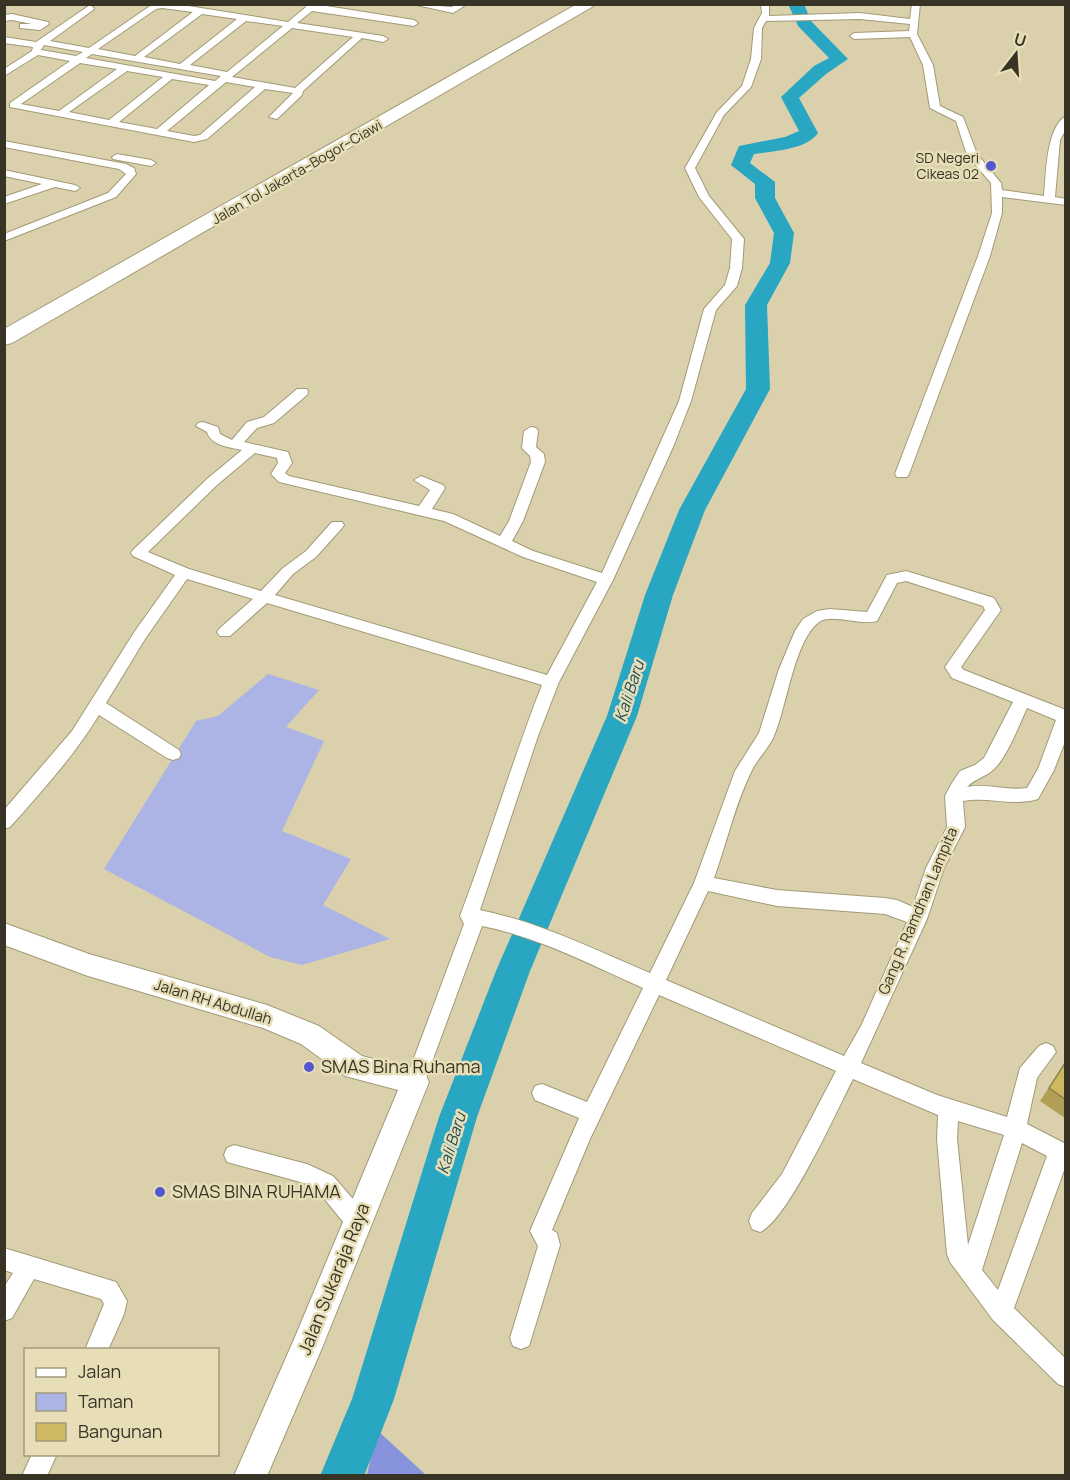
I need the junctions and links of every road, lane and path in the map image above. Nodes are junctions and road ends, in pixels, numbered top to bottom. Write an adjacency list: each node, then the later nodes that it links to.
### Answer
1 (416, 4): 2 (street)
2 (463, 4)
3 (562, 4): 39 (highway, Jalan Tol Jakarta–Bogor–Ciawi)
4 (589, 4): 41 (highway, Jalan Tol Jakarta–Bogor–Ciawi)
5 (916, 4): 12 (street)
6 (310, 5): 13 (street); 15 (street)
7 (90, 8): 22 (street)
8 (200, 11): 11 (street); 23 (street); 25 (street)
9 (764, 11): 12 (street); 64 (street)
10 (4, 18): 16 (street)
11 (244, 18): 15 (street); 26 (street)
12 (912, 22): 17 (street)
13 (414, 23)
14 (4, 24): 16 (street)
15 (290, 25): 18 (street); 30 (street)
16 (23, 26): 20 (street)
17 (913, 34): 19 (street); 46 (street)
18 (359, 36): 21 (street); 32 (street)
19 (854, 36)
20 (4, 39): 22 (street)
21 (382, 39)
22 (38, 47): 23 (street); 24 (street); 28 (street)
23 (89, 51): 24 (street); 25 (street)
24 (78, 59): 27 (street); 33 (street)
25 (136, 59): 26 (street)
26 (182, 67): 30 (street)
27 (125, 68): 29 (street); 34 (street)
28 (4, 73)
29 (171, 76): 30 (street); 37 (street)
30 (223, 79): 31 (street); 38 (street)
31 (263, 85): 32 (street); 38 (street)
32 (297, 91): 35 (street)
33 (9, 108): 34 (street)
34 (61, 114): 37 (street)
35 (274, 117)
36 (1065, 119): 47 (street)
37 (111, 123): 38 (street)
38 (159, 132)
39 (323, 138): 41 (highway); 51 (highway, Jalan Tol Jakarta–Bogor–Ciawi)
40 (6, 139): 42 (street); 50 (street)
41 (344, 145): 52 (highway, Jalan Tol Jakarta–Bogor–Ciawi)
42 (150, 164)
43 (4, 173): 44 (street)
44 (54, 184): 45 (street); 48 (street)
45 (75, 188)
46 (998, 193): 47 (street); 58 (street)
47 (1049, 200): 49 (street)
48 (4, 201)
49 (1065, 202)
50 (4, 238)
51 (4, 316)
52 (4, 338)
53 (302, 392): 56 (street)
54 (203, 426): 56 (street)
55 (531, 431): 62 (street)
56 (234, 444): 57 (street)
57 (253, 448): 60 (street); 63 (street)
58 (902, 474)
59 (421, 480): 60 (street)
60 (423, 511): 62 (street)
61 (337, 525): 65 (street)
62 (504, 542): 64 (street)
63 (184, 573): 65 (street); 69 (street)
64 (606, 580): 67 (street)
65 (265, 596): 66 (street); 67 (street)
66 (225, 632)
67 (552, 682): 75 (street)
68 (1023, 698): 70 (street); 72 (street); 74 (street)
69 (96, 705): 71 (street); 73 (street)
70 (1065, 717): 72 (street)
71 (173, 754)
72 (954, 796): 76 (street, Gang R. Ramdhan Lampita)
73 (4, 822)
74 (703, 884): 76 (street); 78 (street)
75 (468, 916): 78 (street); 81 (street)
76 (918, 919): 80 (street, Gang R. Ramdhan Lampita)
77 (4, 934): 81 (street, Jalan RH Abdullah)
78 (654, 983): 80 (street); 84 (street)
79 (1046, 1052): 85 (street)
80 (850, 1068): 83 (street); 89 (street, Gang R. Ramdhan Lampita)
81 (415, 1082): 88 (street, Jalan Sukaraja Raya)
82 (542, 1093): 84 (street)
83 (949, 1108): 85 (street); 92 (street)
84 (593, 1114): 95 (street)
85 (1016, 1130): 86 (street); 92 (street)
86 (1062, 1154): 94 (street)
87 (234, 1155): 88 (street)
88 (357, 1221): 100 (street, Jalan Sukaraja Raya)
89 (760, 1221)
90 (4, 1259): 91 (street)
91 (28, 1267): 93 (street); 96 (street)
92 (970, 1273): 94 (street)
93 (4, 1310)
94 (1001, 1312): 97 (street)
95 (521, 1338)
96 (97, 1348)
97 (1065, 1376)
98 (44, 1456): 99 (street)
99 (34, 1476)
100 (250, 1476)

